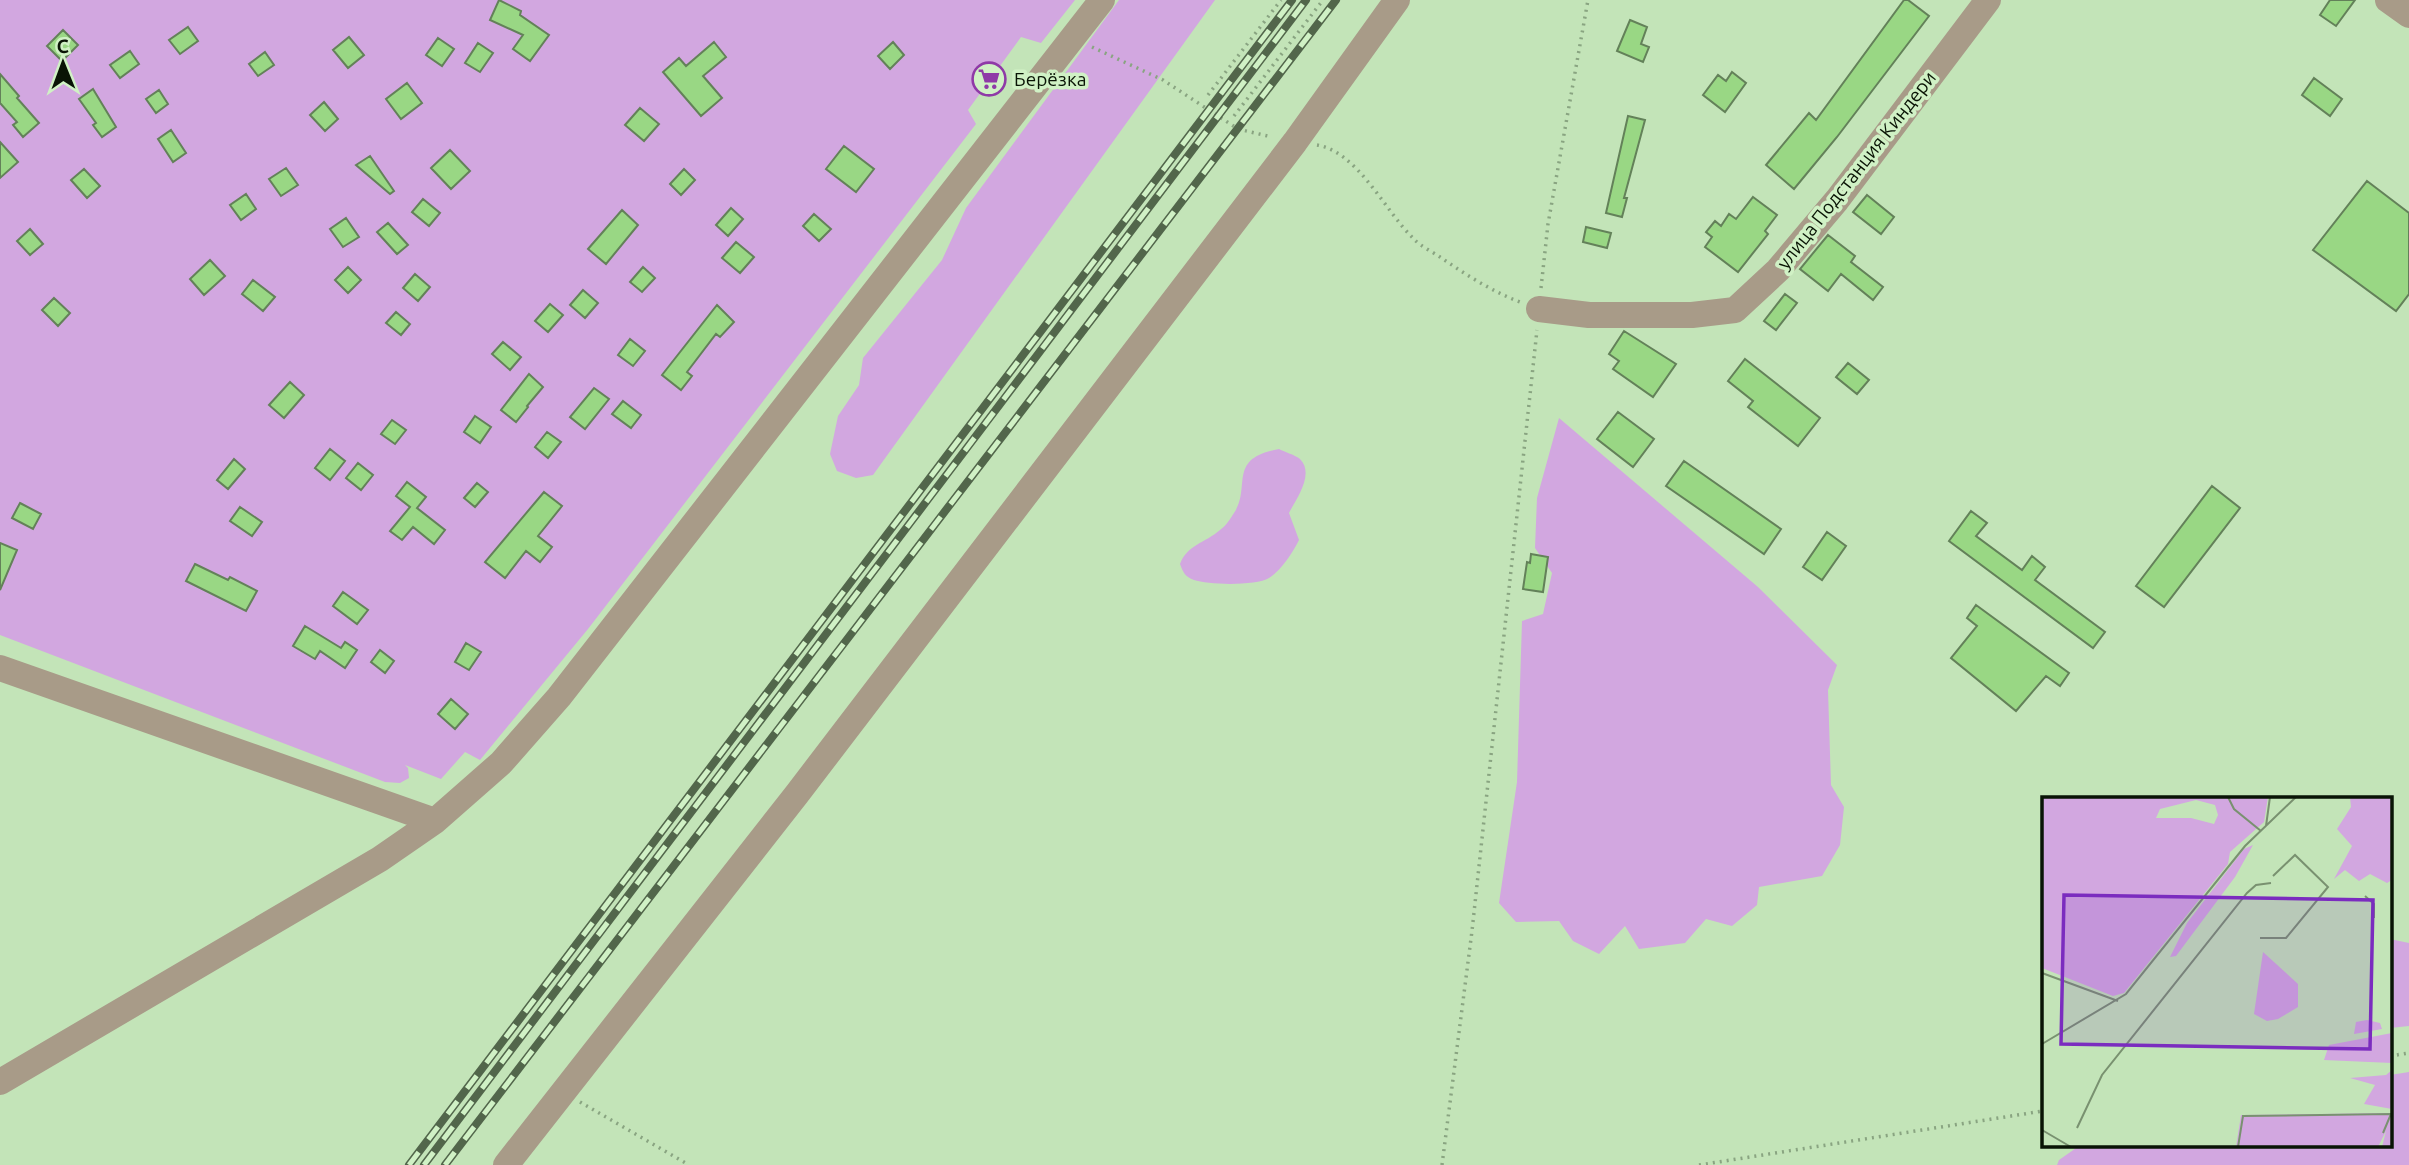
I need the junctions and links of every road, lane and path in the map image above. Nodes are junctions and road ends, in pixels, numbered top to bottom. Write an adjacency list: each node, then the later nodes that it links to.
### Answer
1 (1102, 0): 9 (street)
2 (1281, 0): 10 (path)
3 (1323, 0): 11 (path)
4 (1397, 0): 12 (street)
5 (1588, 0): 13 (path)
6 (1988, 0): 13 (street, улица Подстанция Киндери)
7 (2388, 0): 8 (street)
8 (2409, 15)
9 (1072, 38): 12 (path); 15 (street)
10 (1208, 95)
11 (1234, 116)
12 (1295, 142): 13 (path); 17 (street)
13 (1539, 309): 21 (path)
14 (0, 668): 15 (street)
15 (435, 821): 16 (street)
16 (0, 1082)
17 (564, 1092): 19 (street); 20 (path)
18 (2042, 1111): 22 (path)
19 (506, 1165)
20 (689, 1165)
21 (1441, 1165)
22 (1699, 1165)

